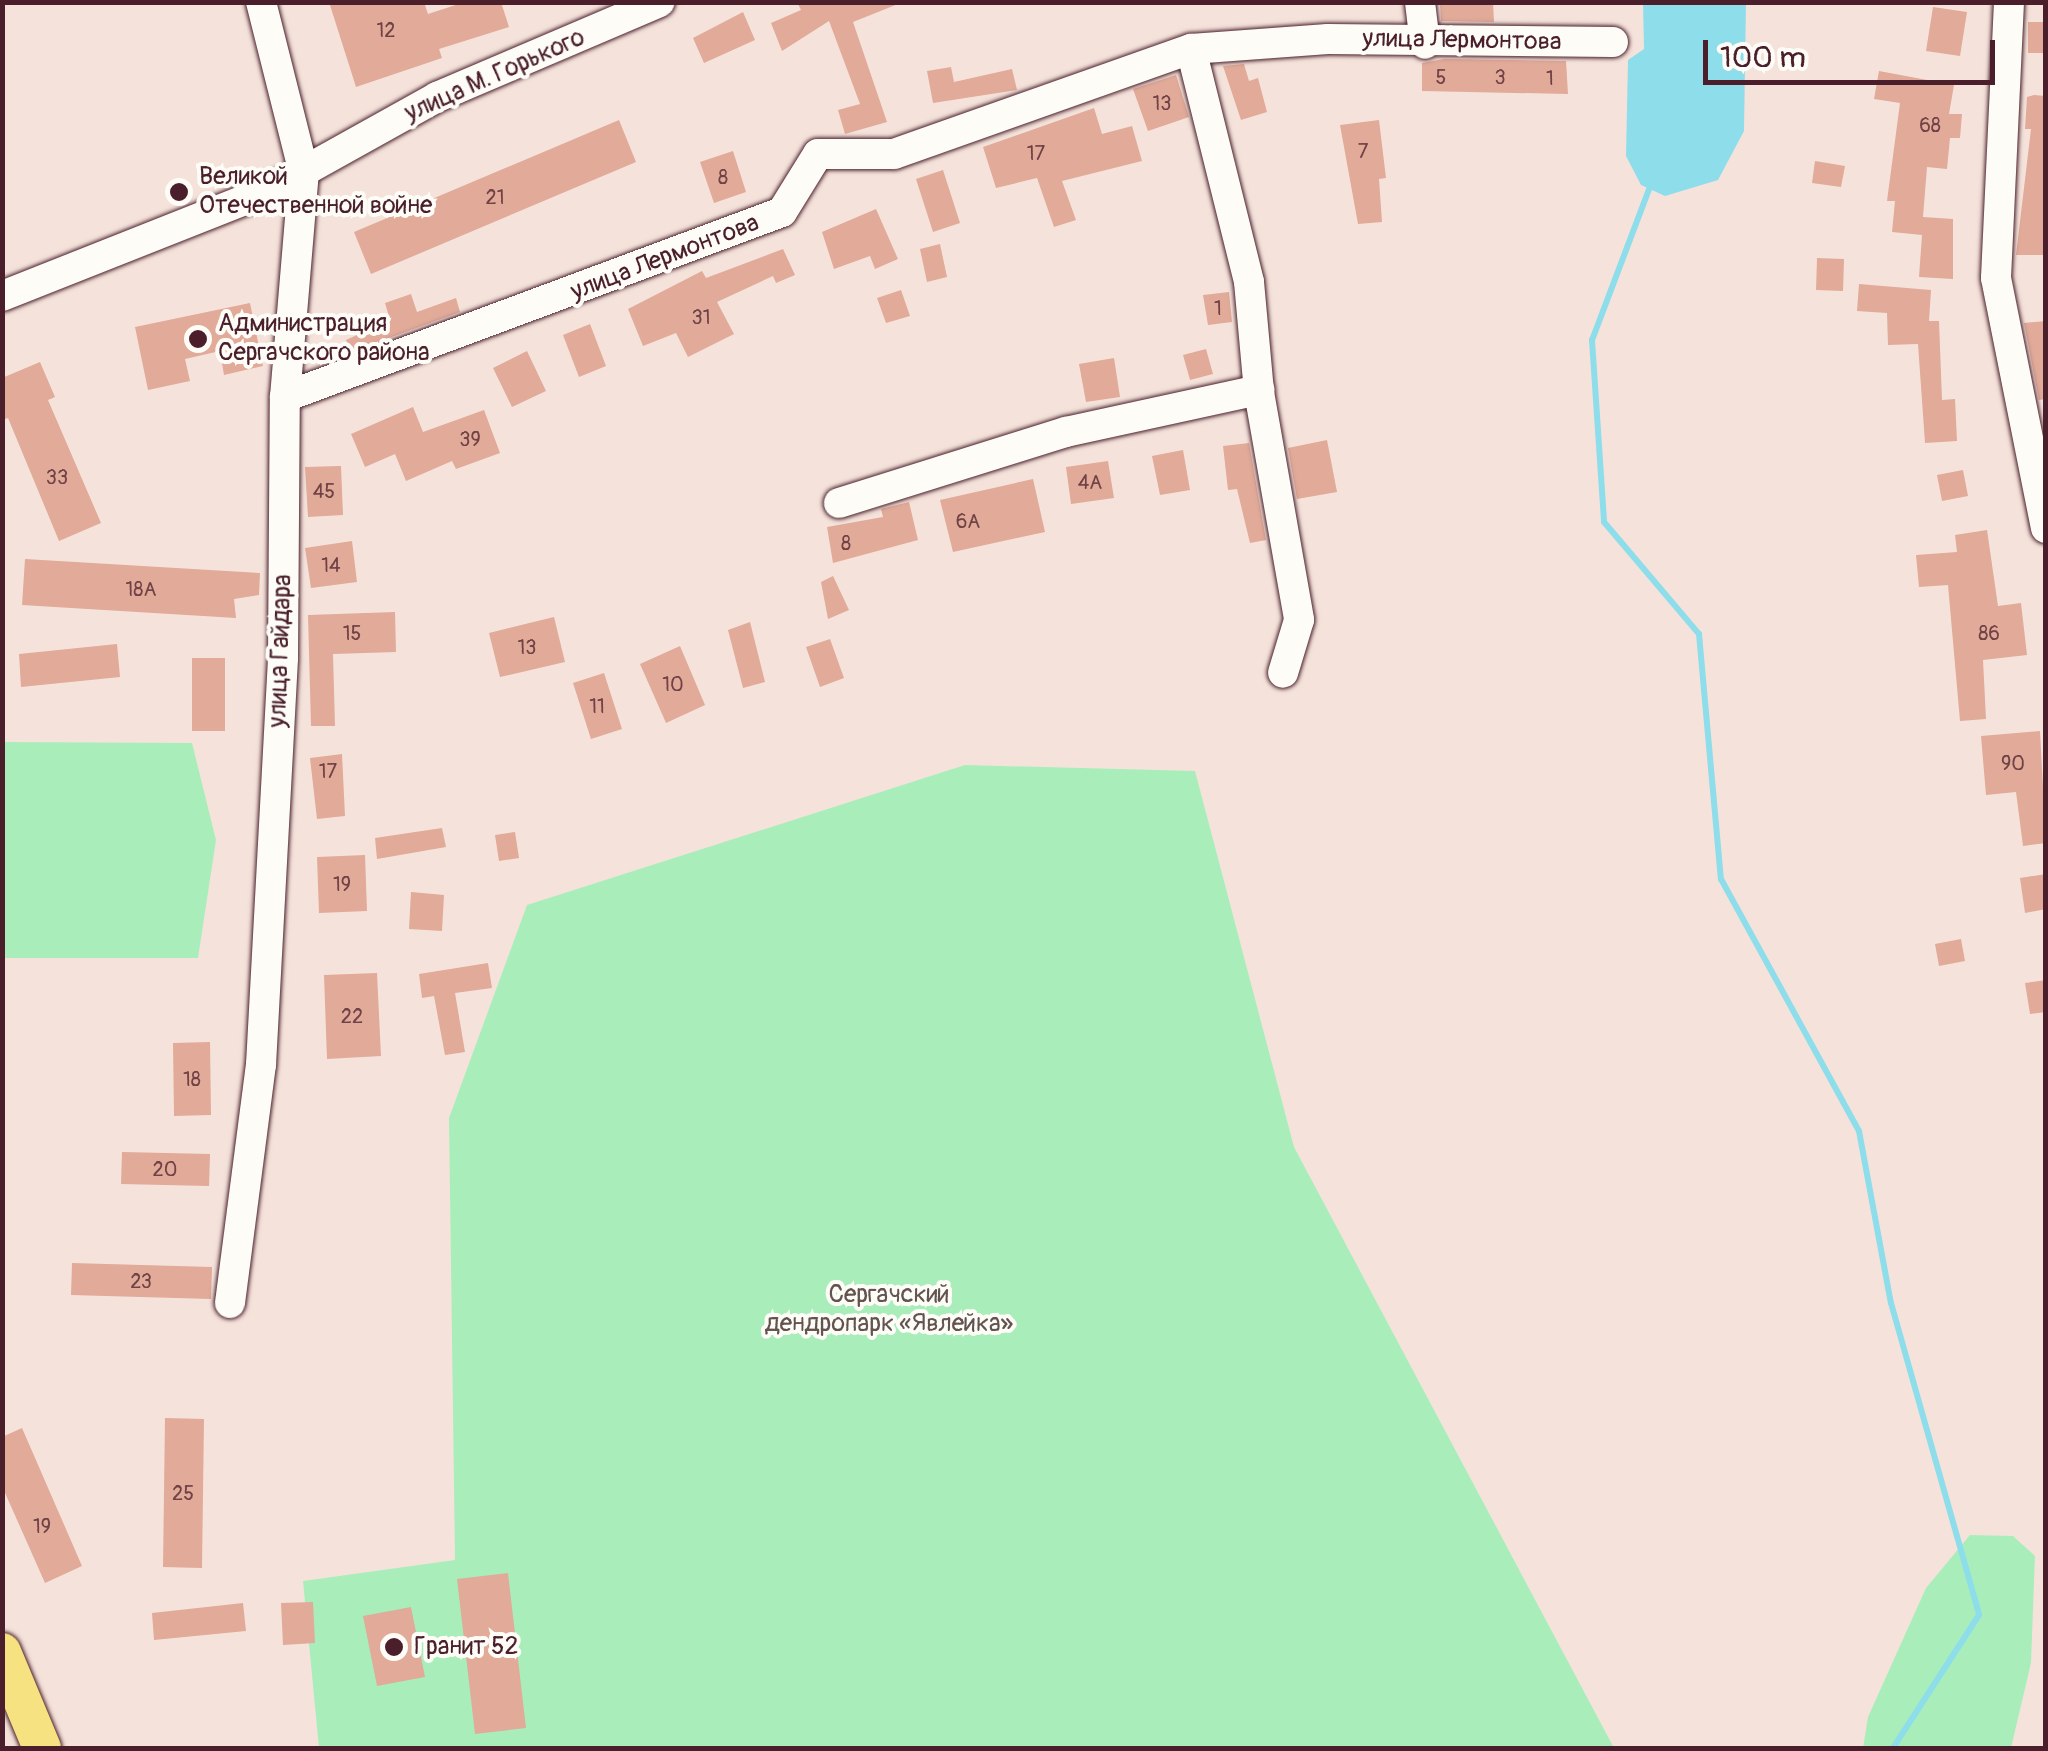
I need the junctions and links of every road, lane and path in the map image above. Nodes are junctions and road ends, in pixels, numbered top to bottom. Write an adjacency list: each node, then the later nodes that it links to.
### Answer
1 (261, 2): 8 (street, улица Гайдара)
2 (660, 2): 8 (street, улица М. Горького)
3 (1420, 2): 6 (street)
4 (2010, 2): 13 (street)
5 (1614, 42): 6 (street, улица Лермонтова)
6 (1425, 44): 7 (street, улица Лермонтова)
7 (1191, 49): 10 (street); 11 (street, улица Лермонтова)
8 (304, 173): 9 (street, улица М. Горького); 11 (street, улица Гайдара)
9 (2, 296)
10 (1259, 390): 12 (street); 14 (street)
11 (285, 397): 15 (street, улица Гайдара)
12 (839, 503)
13 (2046, 528)
14 (1283, 673)
15 (230, 1303)
16 (2, 1652): 17 (main road)
17 (42, 1748)

